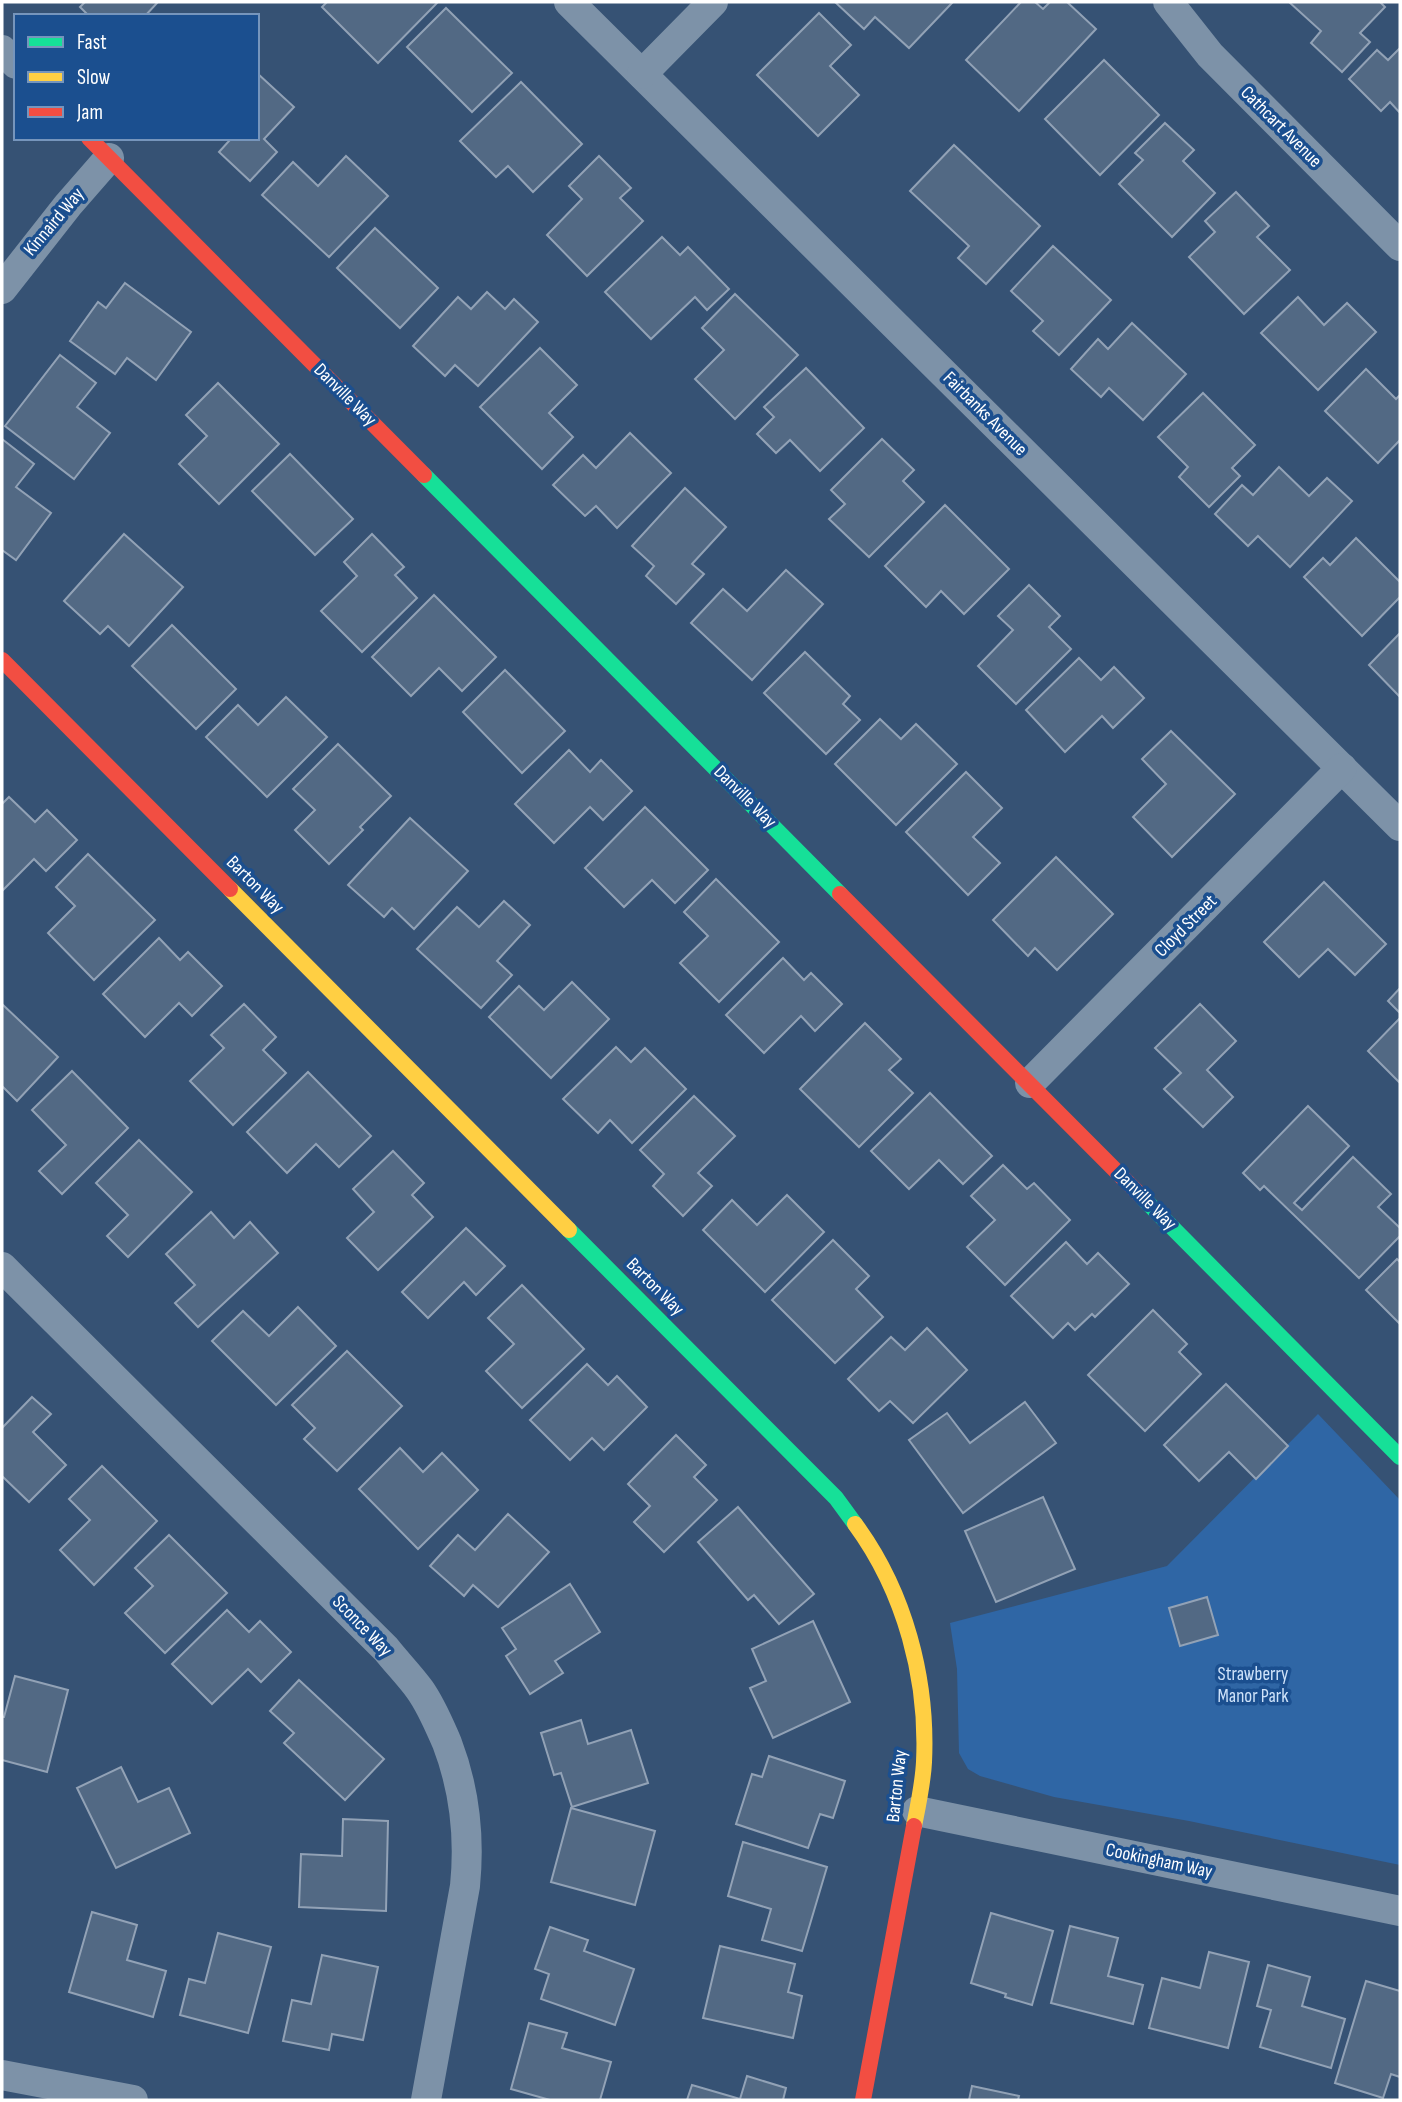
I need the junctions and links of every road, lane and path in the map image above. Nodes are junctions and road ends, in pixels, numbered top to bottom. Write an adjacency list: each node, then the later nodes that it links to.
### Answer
1 (569, 2): 4 (street, Fairbanks Avenue)
2 (713, 2): 4 (street)
3 (1168, 2): 6 (street, Cathcart Avenue)
4 (642, 74): 9 (street, Fairbanks Avenue)
5 (99, 148): 7 (street, Kinnaird Way); 11 (street, Danville Way)
6 (1400, 246)
7 (2, 289)
8 (2, 660): 14 (street, Barton Way)
9 (1342, 768): 10 (street, Fairbanks Avenue); 11 (street, Cloyd Street)
10 (1400, 826)
11 (1030, 1083): 13 (street, Danville Way)
12 (2, 1267): 18 (street, Sconce Way)
13 (1400, 1457)
14 (917, 1811): 15 (street, Cookingham Way); 19 (street, Barton Way)
15 (1400, 1911)
16 (2, 2075): 17 (street)
17 (132, 2100)
18 (426, 2100)
19 (863, 2100)

